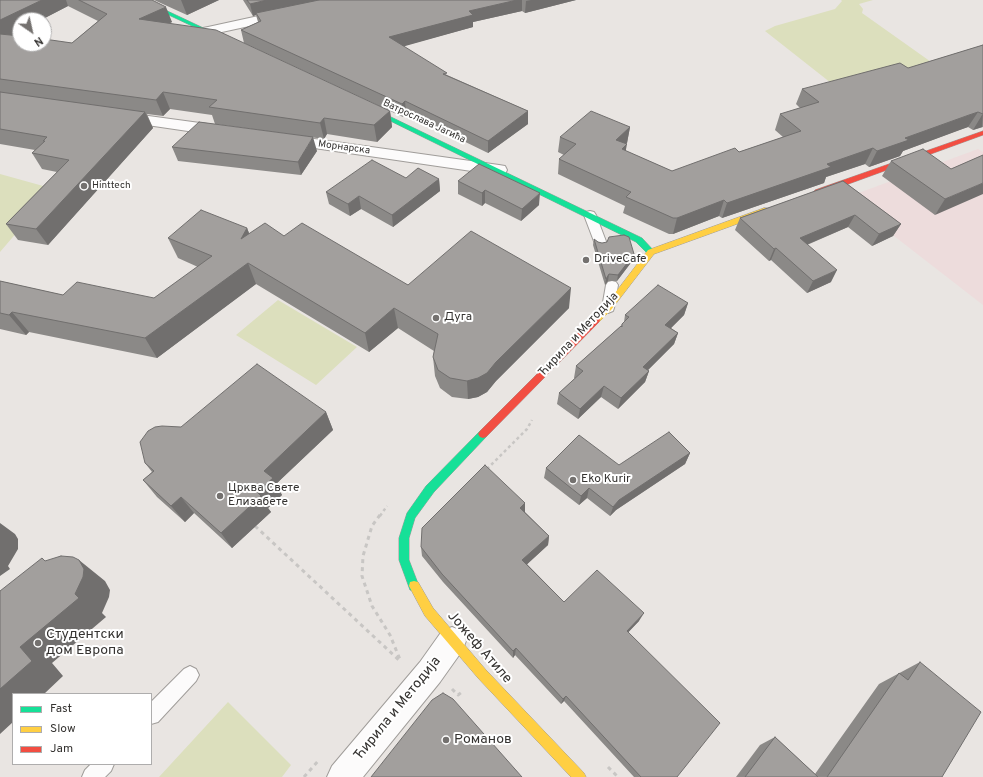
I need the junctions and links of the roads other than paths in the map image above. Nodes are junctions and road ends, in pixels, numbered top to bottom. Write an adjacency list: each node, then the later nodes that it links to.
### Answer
1 (140, 0): 3 (street)
2 (298, 12): 3 (street)
3 (208, 31): 4 (street)
4 (236, 45)
5 (357, 102): 10 (street, Ватрослава Јагића)
6 (103, 115): 7 (street)
7 (237, 133)
8 (983, 133): 11 (street)
9 (269, 138): 10 (street, Морнарска)
10 (498, 170): 13 (street, Ватрослава Јагића)
11 (806, 196)
12 (776, 207): 15 (street)
13 (590, 215): 14 (lane); 15 (street, Ватрослава Јагића)
14 (601, 244)
15 (651, 252): 17 (street, Ћирила и Методија)
16 (612, 285): 17 (lane)
17 (608, 308): 18 (street, Ћирила и Методија)
18 (411, 516): 19 (street, Јожеф Атиле)
19 (452, 641): 24 (street, Ћирила и Методија); 25 (street, Јожеф Атиле)
20 (190, 675): 21 (lane)
21 (152, 714)
22 (103, 765): 23 (lane)
23 (92, 777)
24 (343, 777)
25 (580, 777)

